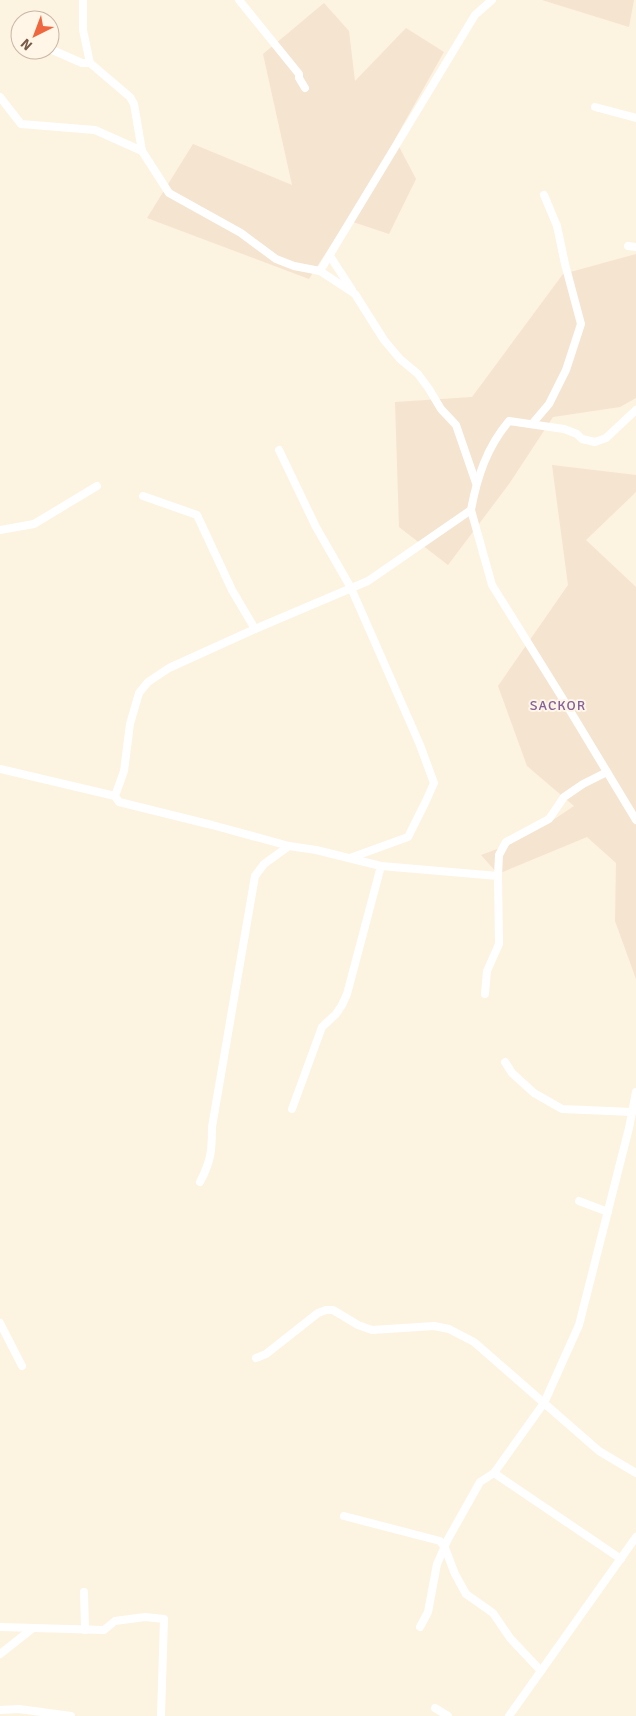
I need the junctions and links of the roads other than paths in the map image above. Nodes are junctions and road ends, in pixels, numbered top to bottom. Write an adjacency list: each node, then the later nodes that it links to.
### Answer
1 (83, 0): 5 (street)
2 (239, 0): 6 (street)
3 (492, 0): 12 (street)
4 (60, 53): 5 (street)
5 (90, 63): 10 (street)
6 (305, 88)
7 (0, 97): 10 (street)
8 (595, 107): 9 (street)
9 (636, 118)
10 (142, 151): 13 (street)
11 (544, 195): 16 (street)
12 (330, 256): 13 (street); 14 (street)
13 (320, 271): 14 (street)
14 (354, 294): 18 (street)
15 (636, 410): 16 (street)
16 (532, 424): 18 (street)
17 (279, 450): 23 (street)
18 (476, 483): 21 (street)
19 (97, 486): 22 (street)
20 (143, 496): 24 (street)
21 (471, 510): 23 (street); 26 (street)
22 (0, 530)
23 (351, 588): 24 (street); 30 (street)
24 (255, 629): 27 (street)
25 (0, 769): 27 (street)
26 (607, 772): 28 (street); 32 (street)
27 (115, 796): 29 (street)
28 (636, 820)
29 (289, 846): 30 (street); 38 (street)
30 (350, 858): 31 (street)
31 (381, 866): 32 (street); 36 (street)
32 (498, 876): 33 (street)
33 (485, 994)
34 (505, 1062): 37 (street)
35 (636, 1092): 37 (street)
36 (292, 1108)
37 (632, 1112): 40 (street)
38 (200, 1182)
39 (579, 1201): 40 (street)
40 (608, 1212): 44 (street)
41 (0, 1323): 43 (street)
42 (256, 1358): 44 (street)
43 (22, 1366)
44 (544, 1403): 45 (street); 46 (street)
45 (494, 1473): 49 (street); 50 (street)
46 (636, 1473)
47 (344, 1516): 49 (street)
48 (636, 1537): 50 (street)
49 (446, 1548): 53 (street); 57 (street)
50 (621, 1559): 57 (street)
51 (84, 1592): 55 (street)
52 (0, 1627): 54 (street)
53 (420, 1627)
54 (34, 1628): 55 (street); 56 (street)
55 (85, 1630): 61 (street)
56 (0, 1654)
57 (542, 1671): 63 (street)
58 (435, 1708): 62 (street)
59 (0, 1710): 60 (street)
60 (71, 1716)
61 (161, 1716)
62 (448, 1716)
63 (509, 1716)

